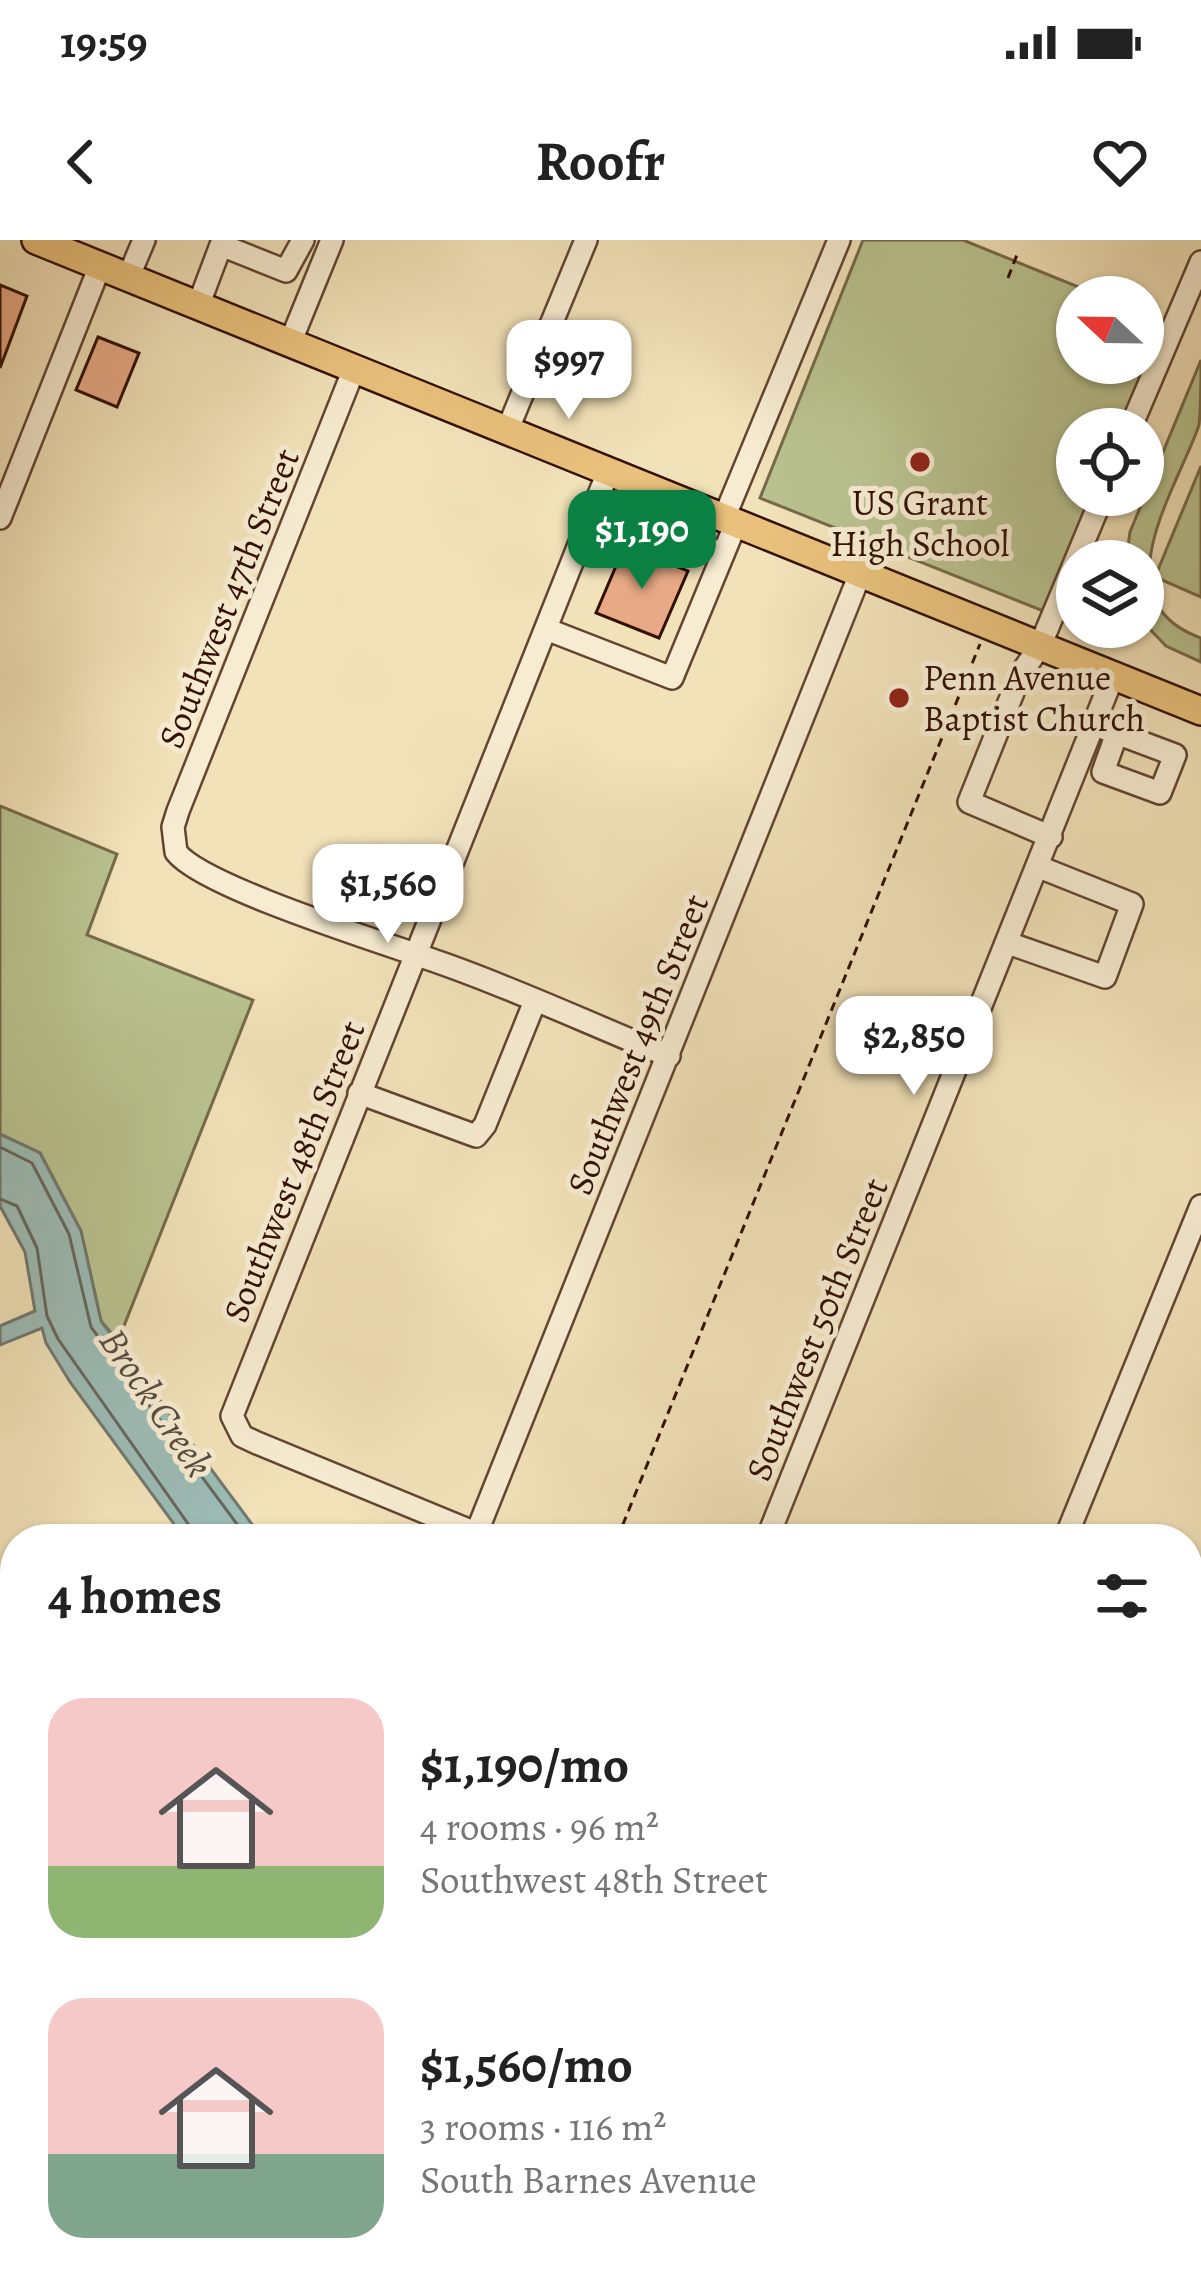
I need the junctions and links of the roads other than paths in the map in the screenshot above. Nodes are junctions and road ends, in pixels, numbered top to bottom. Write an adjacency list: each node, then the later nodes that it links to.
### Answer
1 (35, 240): 8 (main road)
2 (144, 240): 9 (street)
3 (302, 240): 10 (street)
4 (332, 240): 11 (street)
5 (586, 240): 14 (street)
6 (839, 240): 19 (street)
7 (1201, 262): 13 (street)
8 (100, 266): 9 (main road); 16 (street)
9 (128, 278): 10 (main road)
10 (198, 306): 11 (main road)
11 (290, 343): 12 (main road)
12 (354, 369): 14 (main road); 31 (street, Southwest 47th Street)
13 (1139, 408)
14 (507, 431): 15 (main road)
15 (608, 472): 18 (street, Southwest 48th Street); 19 (main road)
16 (2, 506)
17 (1094, 516): 23 (street)
18 (589, 520): 20 (street); 22 (street, Southwest 48th Street)
19 (730, 521): 20 (street); 21 (main road)
20 (723, 554): 22 (street)
21 (860, 574): 23 (main road); 33 (street, Southwest 49th Street)
22 (546, 629): 31 (street, Southwest 48th Street)
23 (1040, 646): 24 (main road); 28 (street)
24 (1113, 676): 25 (main road); 26 (street, Southwest 50th Street)
25 (1201, 711)
26 (1095, 725): 27 (street); 28 (street, Southwest 50th Street)
27 (1117, 733)
28 (1051, 837): 29 (street, Southwest 50th Street)
29 (1039, 867): 30 (street, Southwest 50th Street); 30 (street)
30 (1007, 943): 38 (street, Southwest 50th Street)
31 (416, 956): 32 (street); 34 (street, Southwest 48th Street)
32 (535, 1001): 33 (street); 34 (street)
33 (669, 1056): 37 (street, Southwest 49th Street)
34 (359, 1093): 36 (street, Southwest 48th Street)
35 (1201, 1206): 39 (street)
36 (449, 1524)
37 (485, 1524)
38 (773, 1524)
39 (1071, 1524)

